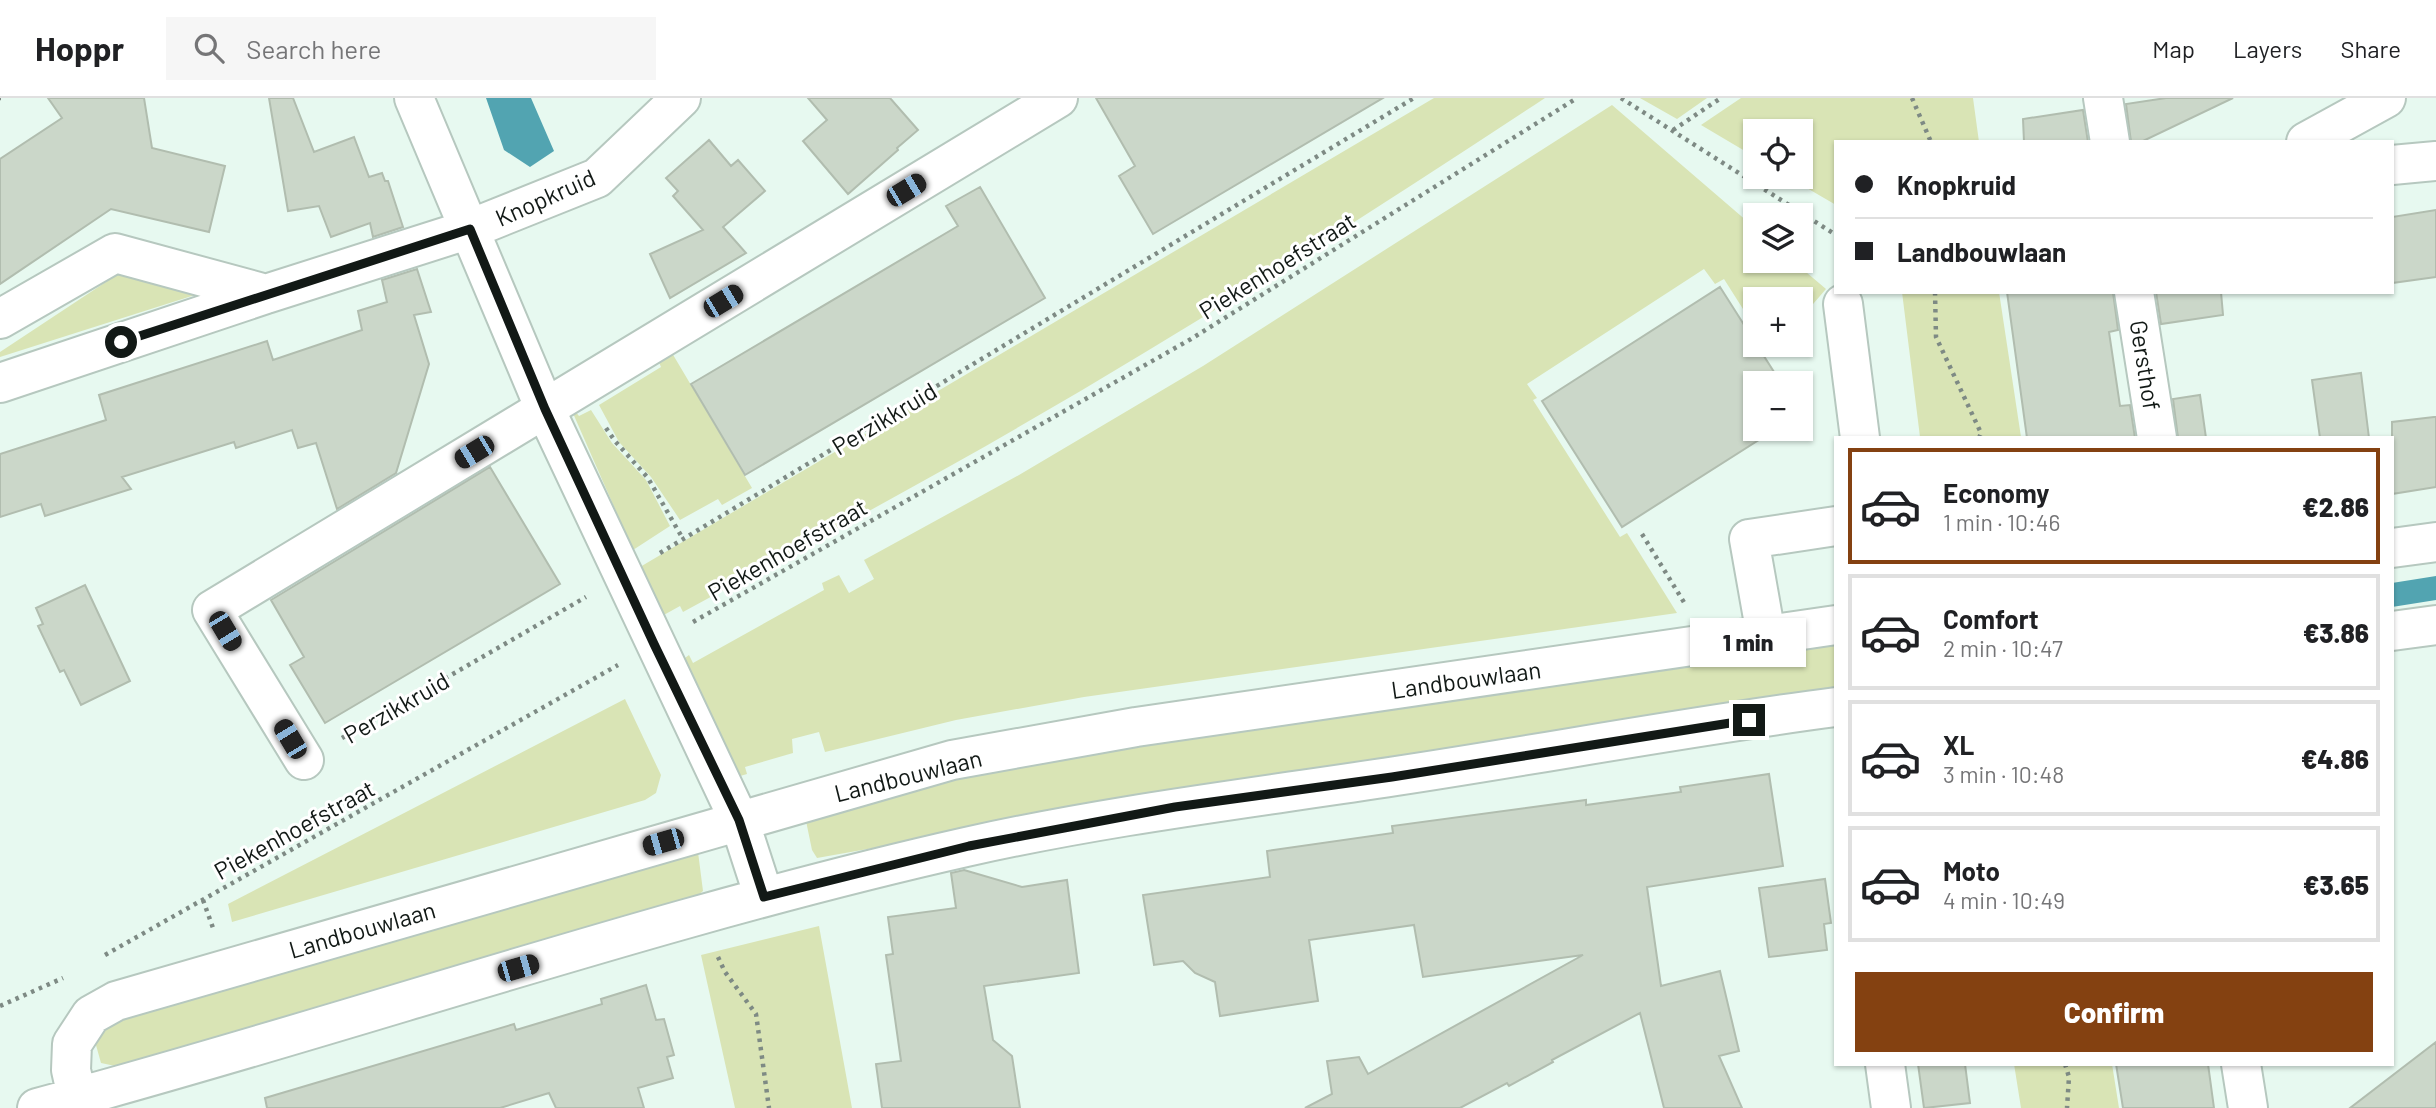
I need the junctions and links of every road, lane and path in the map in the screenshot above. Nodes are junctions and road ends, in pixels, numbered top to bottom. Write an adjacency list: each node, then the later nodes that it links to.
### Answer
1 (414, 98): 17 (street)
2 (681, 98): 17 (street, Knopkruid)
3 (1058, 98): 25 (street)
4 (1414, 98): 32 (path, Perzikkruid)
5 (1577, 98): 41 (path, Piekenhoefstraat)
6 (1621, 98): 11 (path)
7 (1721, 98): 11 (path)
8 (1912, 98): 12 (path)
9 (2103, 98): 13 (street)
10 (2386, 98): 14 (street)
11 (1674, 130): 18 (path)
12 (1930, 140)
13 (2110, 140)
14 (2310, 140)
15 (2436, 161): 16 (street)
16 (2394, 165)
17 (470, 229): 19 (street, Knopkruid); 26 (street)
18 (1834, 234)
19 (266, 294): 23 (street); 24 (street, Knopkruid)
20 (1935, 294): 28 (path)
21 (2134, 294): 29 (street, Gersthof)
22 (1843, 304): 27 (street)
23 (0, 319)
24 (0, 383)
25 (586, 384): 26 (street); 32 (path)
26 (545, 409): 35 (street); 43 (street)
27 (1860, 436)
28 (1980, 436)
29 (2157, 436)
30 (1834, 526): 39 (street)
31 (1642, 534): 40 (path)
32 (683, 539): 35 (path, Perzikkruid)
33 (2436, 542): 34 (street)
34 (2394, 548)
35 (623, 576): 41 (street); 43 (path, Perzikkruid)
36 (1834, 625): 39 (street, Landbouwlaan)
37 (2436, 625): 38 (street)
38 (2394, 631)
39 (1766, 635): 40 (street, Landbouwlaan)
40 (1710, 643): 44 (street, Landbouwlaan)
41 (654, 644): 44 (street); 47 (path, Piekenhoefstraat)
42 (1834, 707): 45 (street)
43 (304, 760)
44 (739, 820): 45 (street); 53 (street, Landbouwlaan)
45 (764, 897): 46 (street)
46 (700, 915): 53 (street); 55 (path)
47 (99, 959)
48 (64, 977): 49 (path)
49 (0, 1006)
50 (1885, 1066): 56 (street)
51 (2066, 1066): 57 (path)
52 (2241, 1066): 58 (street)
53 (77, 1097): 54 (street)
54 (37, 1108)
55 (769, 1108)
56 (1891, 1108)
57 (2067, 1108)
58 (2248, 1108)

